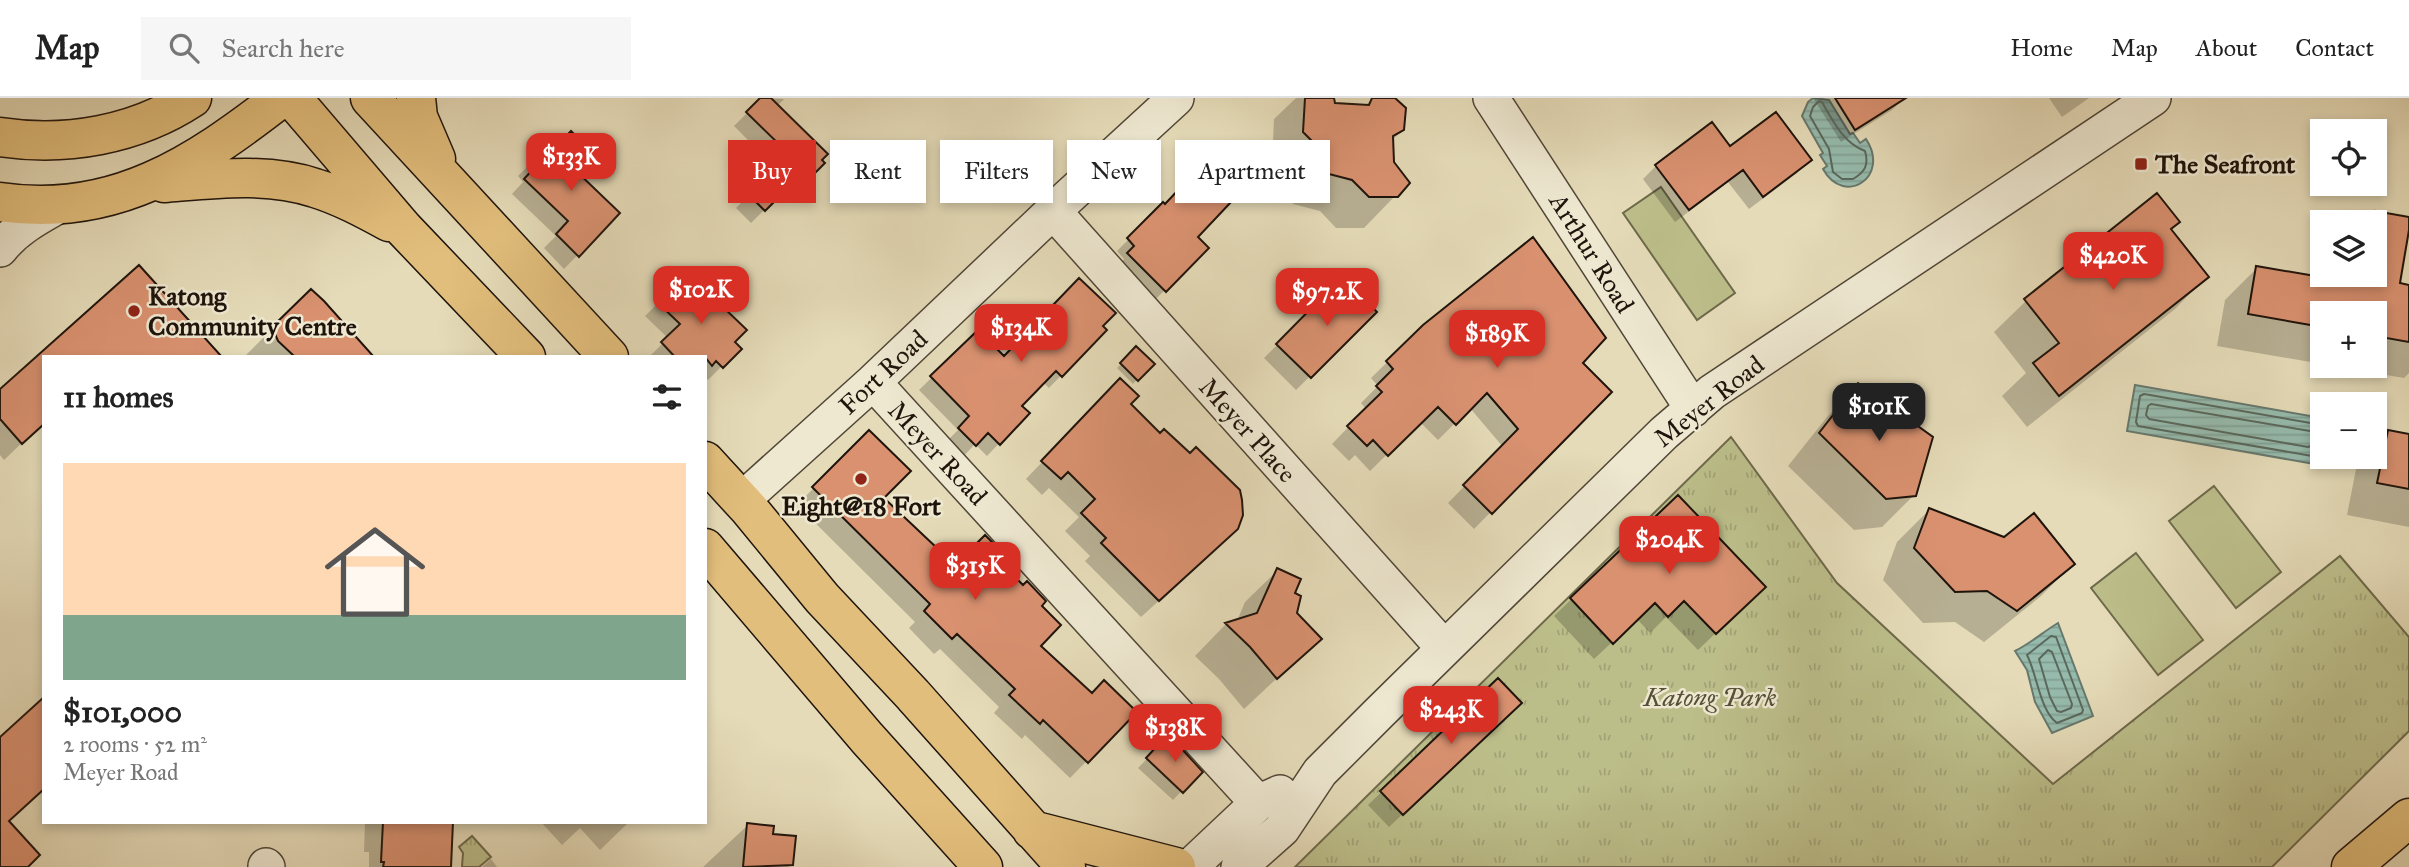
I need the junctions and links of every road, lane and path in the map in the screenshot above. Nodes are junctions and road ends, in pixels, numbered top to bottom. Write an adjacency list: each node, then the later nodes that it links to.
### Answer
1 (192, 98): 9 (main road)
2 (281, 98): 11 (main road)
3 (292, 98): 15 (main road)
4 (370, 98): 10 (main road)
5 (415, 98): 10 (main road)
6 (1176, 98): 14 (street, Fort Road)
7 (1491, 98): 20 (street, Arthur Road)
8 (2153, 98): 20 (street, Meyer Road)
9 (0, 137)
10 (445, 180): 18 (main road)
11 (146, 185): 13 (main road); 15 (main road)
12 (0, 202): 13 (main road)
13 (63, 203): 16 (street)
14 (1053, 211): 19 (street, Fort Road); 24 (street, Meyer Place)
15 (404, 229): 17 (main road)
16 (0, 250)
17 (524, 355)
18 (607, 355)
19 (873, 382): 22 (street, Fort Road); 26 (street, Meyer Road)
20 (1693, 409): 24 (street, Meyer Road)
21 (707, 463): 22 (main road)
22 (742, 500): 28 (main road)
23 (707, 550): 29 (main road)
24 (1444, 649): 25 (street, Meyer Road)
25 (1320, 772): 26 (street, Meyer Road); 33 (street, Meyer Road)
26 (1258, 803): 32 (street, Meyer Road)
27 (2409, 818): 34 (main road)
28 (1032, 830): 30 (main road); 31 (main road)
29 (983, 867)
30 (1066, 867)
31 (1176, 867)
32 (1190, 867)
33 (1239, 867)
34 (2351, 867)

